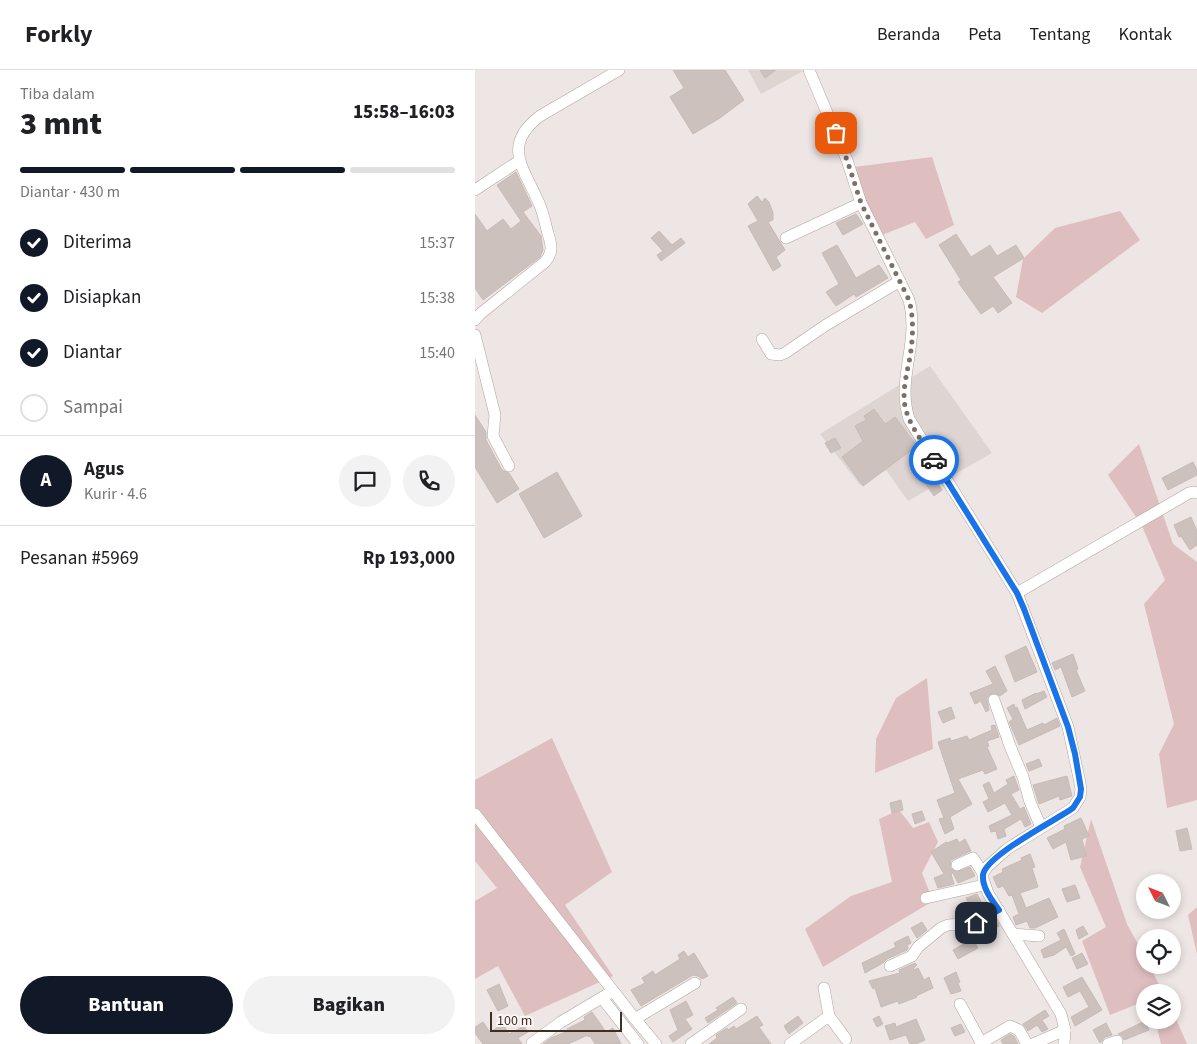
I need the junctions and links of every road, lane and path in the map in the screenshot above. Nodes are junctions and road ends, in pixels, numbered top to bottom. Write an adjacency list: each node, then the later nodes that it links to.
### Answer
1 (619, 70): 3 (street)
2 (809, 70): 5 (street)
3 (519, 161): 4 (street); 8 (street)
4 (475, 190)
5 (861, 203): 6 (street); 7 (street)
6 (786, 238)
7 (899, 281): 10 (street); 13 (street)
8 (475, 320)
9 (475, 335): 11 (street)
10 (762, 339)
11 (509, 466)
12 (1197, 493): 13 (street)
13 (1017, 593): 16 (street)
14 (994, 700): 16 (street)
15 (475, 814): 26 (street)
16 (1041, 827): 18 (street)
17 (957, 865): 18 (street)
18 (983, 879): 19 (street); 20 (street)
19 (926, 898)
20 (999, 910): 21 (street); 23 (street)
21 (1013, 934): 22 (street); 32 (street)
22 (1039, 936)
23 (890, 966)
24 (695, 983): 31 (street)
25 (824, 988): 30 (street)
26 (613, 991): 27 (street); 31 (street)
27 (602, 998): 34 (street); 35 (street)
28 (960, 1004): 39 (street)
29 (741, 1009): 37 (street)
30 (829, 1016): 33 (street); 38 (street)
31 (635, 1020): 36 (street)
32 (1065, 1030): 41 (street); 42 (street)
33 (846, 1039)
34 (533, 1043)
35 (638, 1044)
36 (656, 1044)
37 (691, 1044)
38 (790, 1044)
39 (981, 1044): 40 (street)
40 (1027, 1044)
41 (1033, 1044)
42 (1064, 1044)

